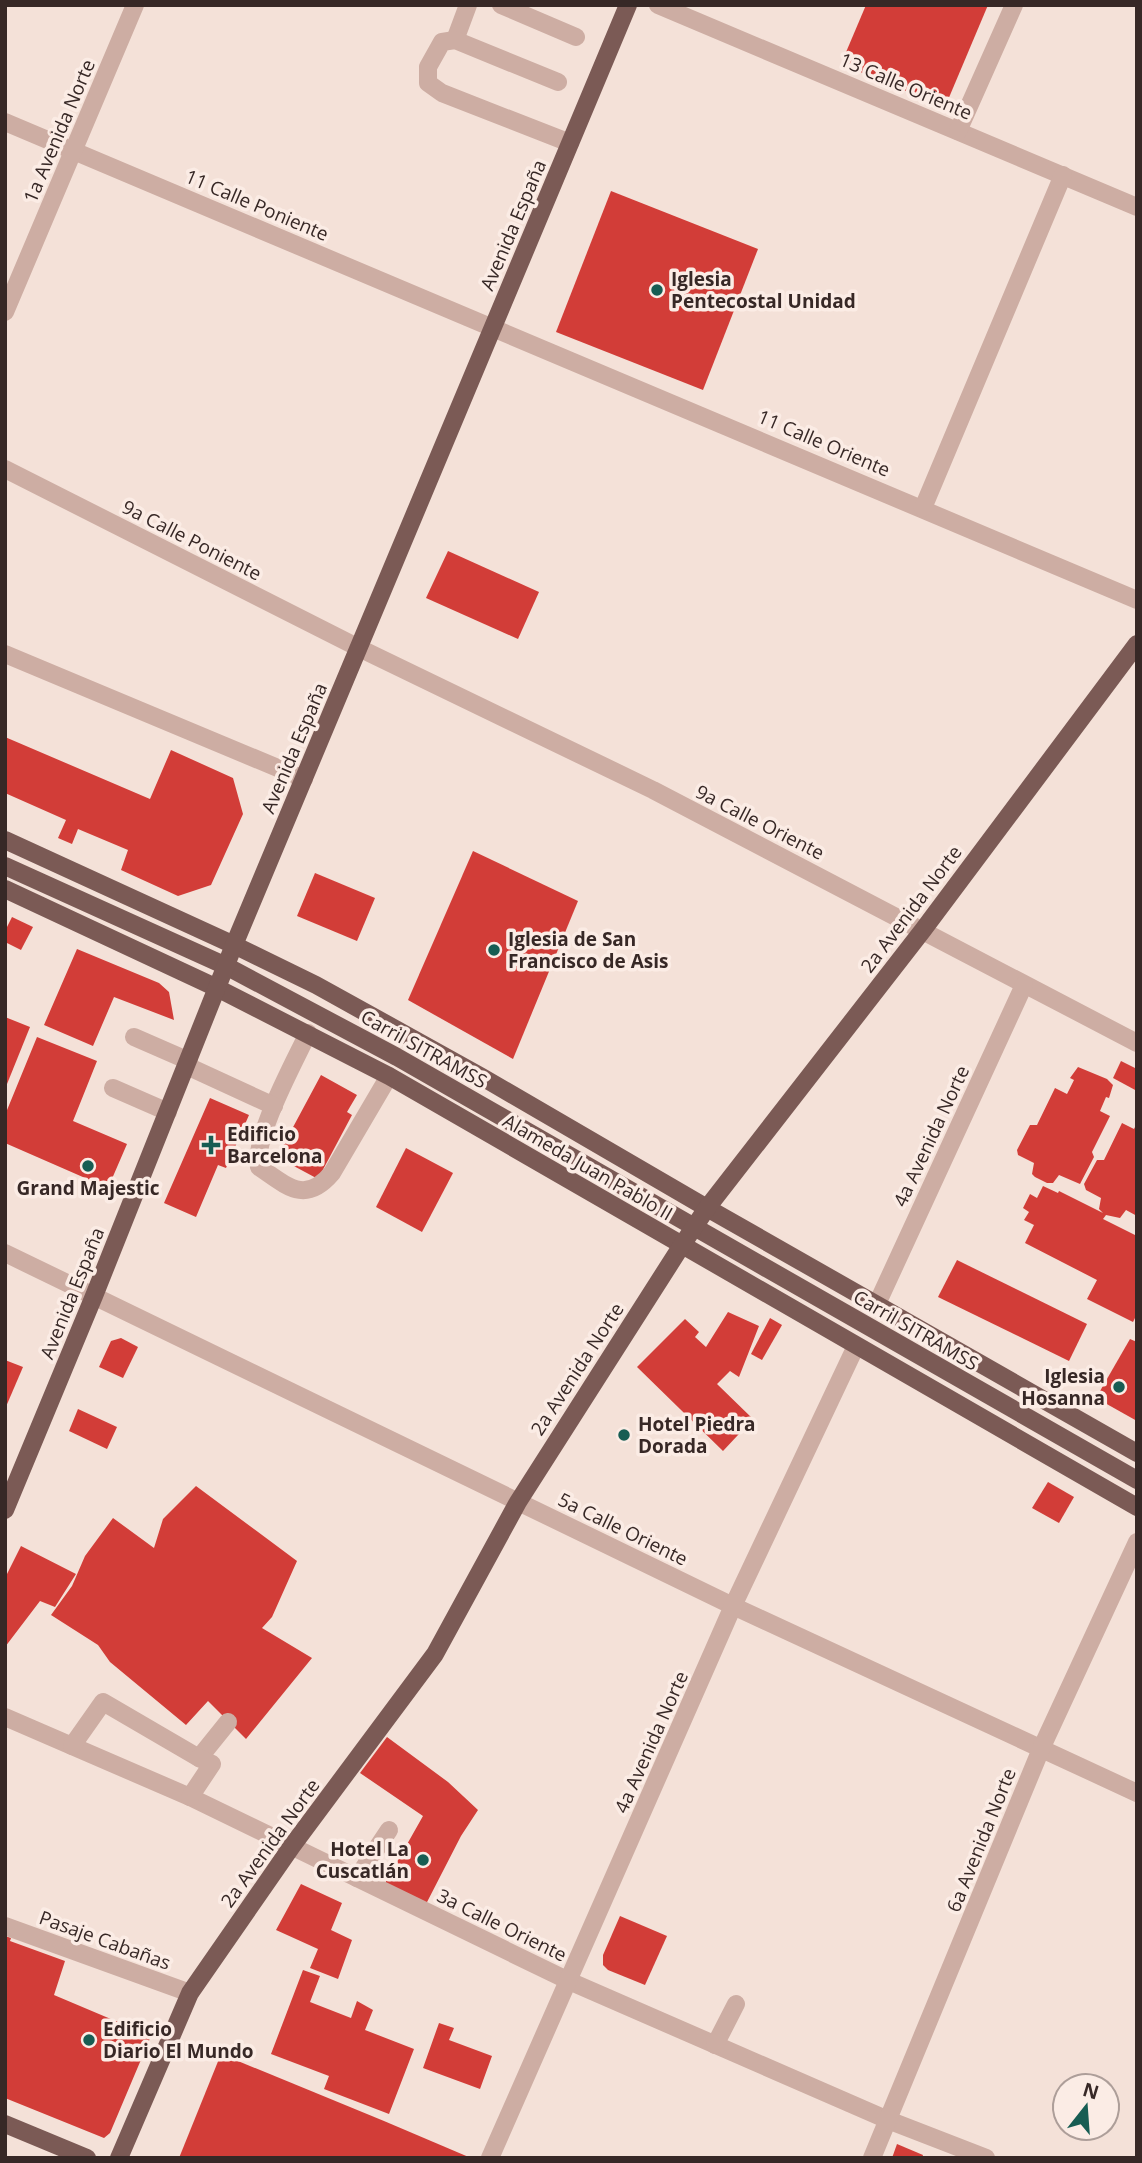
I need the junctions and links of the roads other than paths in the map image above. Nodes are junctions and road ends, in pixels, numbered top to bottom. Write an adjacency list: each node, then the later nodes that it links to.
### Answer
1 (135, 5): 13 (street, 1a Avenida Norte)
2 (468, 5): 8 (street)
3 (501, 5): 7 (street)
4 (628, 5): 12 (main road, Avenida España)
5 (658, 5): 11 (street, 13 Calle Oriente)
6 (1014, 5): 11 (street)
7 (576, 37)
8 (455, 40): 9 (street); 12 (street)
9 (558, 82)
10 (5, 122): 13 (street, 11 Calle Poniente)
11 (958, 131): 14 (street, 13 Calle Oriente)
12 (570, 143): 17 (main road, Avenida España)
13 (72, 151): 16 (street, 1a Avenida Norte); 17 (street, 11 Calle Poniente)
14 (1063, 175): 15 (street, 13 Calle Oriente); 19 (street)
15 (1137, 207)
16 (5, 312)
17 (493, 326): 19 (street, 11 Calle Oriente); 22 (main road, Avenida España)
18 (5, 469): 22 (street, 9a Calle Poniente)
19 (923, 508): 20 (street, 11 Calle Oriente)
20 (1137, 600)
21 (1137, 644): 28 (main road, 2a Avenida Norte)
22 (359, 648): 24 (main road, Avenida España); 28 (street, 9a Calle Oriente)
23 (5, 654): 24 (street)
24 (304, 779): 29 (main road, Avenida España)
25 (5, 840): 29 (main road, Alameda Juan Pablo II)
26 (5, 866): 30 (main road, Carril SITRAMSS)
27 (5, 890): 32 (main road, Alameda Juan Pablo II)
28 (923, 930): 31 (street, 9a Calle Oriente); 41 (main road, 2a Avenida Norte)
29 (234, 944): 30 (main road, Avenida España); 41 (main road, Alameda Juan Pablo II)
30 (226, 966): 32 (main road, Avenida España); 42 (main road, Carril SITRAMSS)
31 (1024, 985): 35 (street, 9a Calle Oriente); 46 (street, 4a Avenida Norte)
32 (217, 988): 33 (main road, Alameda Juan Pablo II); 36 (main road, Avenida España)
33 (308, 1034): 37 (main road, Alameda Juan Pablo II); 39 (street)
34 (134, 1037): 36 (street)
35 (1137, 1042)
36 (188, 1063): 39 (street); 40 (main road, Avenida España)
37 (389, 1076): 39 (street); 43 (main road, Alameda Juan Pablo II)
38 (113, 1088): 40 (street)
39 (274, 1106)
40 (168, 1112): 45 (main road, Avenida España)
41 (707, 1209): 42 (main road, 2a Avenida Norte); 46 (main road, Alameda Juan Pablo II)
42 (694, 1228): 43 (main road, 2a Avenida Norte); 49 (main road, Carril SITRAMSS)
43 (682, 1245): 47 (main road, Alameda Juan Pablo II); 50 (main road, 2a Avenida Norte)
44 (5, 1253): 45 (street, 5a Calle Oriente)
45 (94, 1296): 50 (street, 5a Calle Oriente); 52 (main road, Avenida España)
46 (877, 1304): 48 (main road, Alameda Juan Pablo II)
47 (856, 1346): 51 (main road, Alameda Juan Pablo II); 54 (street, 4a Avenida Norte)
48 (1137, 1453)
49 (1137, 1480)
50 (518, 1502): 54 (street, 5a Calle Oriente); 63 (main road, 2a Avenida Norte)
51 (1137, 1507)
52 (5, 1510)
53 (1137, 1542): 58 (street, 6a Avenida Norte)
54 (733, 1606): 58 (street, 5a Calle Oriente); 66 (street, 4a Avenida Norte)
55 (5, 1717): 57 (street, 3a Calle Oriente)
56 (228, 1722): 59 (street)
57 (72, 1746): 59 (street); 61 (street, 3a Calle Oriente)
58 (1041, 1749): 60 (street, 5a Calle Oriente); 70 (street, 6a Avenida Norte)
59 (200, 1758): 61 (street)
60 (1137, 1793)
61 (190, 1797): 63 (street, 3a Calle Oriente)
62 (390, 1830): 64 (street)
63 (292, 1846): 64 (street, 3a Calle Oriente); 67 (main road, 2a Avenida Norte)
64 (357, 1878): 66 (street, 3a Calle Oriente)
65 (5, 1926): 67 (street, Pasaje Cabañas)
66 (569, 1981): 69 (street, 3a Calle Oriente); 75 (street, 4a Avenida Norte)
67 (190, 1993): 74 (main road, 2a Avenida Norte)
68 (736, 2004): 69 (street)
69 (715, 2045): 70 (street, 3a Calle Oriente)
70 (888, 2120): 72 (street, 3a Calle Oriente); 76 (street, 6a Avenida Norte)
71 (5, 2124): 73 (main road)
72 (941, 2140): 77 (street); 78 (street, 3a Calle Oriente)
73 (87, 2158)
74 (119, 2158)
75 (490, 2158)
76 (872, 2158)
77 (933, 2158)
78 (986, 2158)

